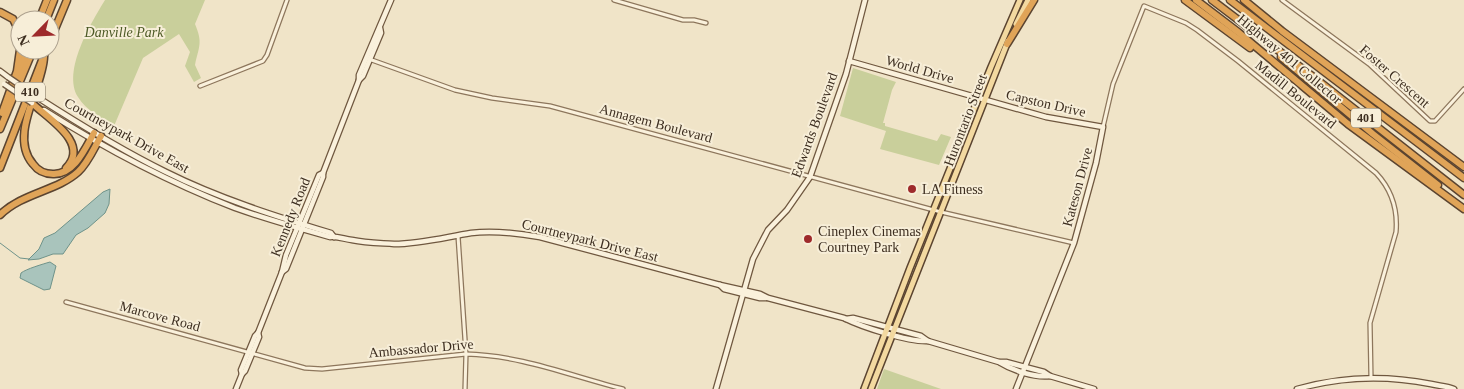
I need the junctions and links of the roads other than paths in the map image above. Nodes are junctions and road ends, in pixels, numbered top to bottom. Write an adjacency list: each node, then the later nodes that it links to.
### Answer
1 (67, 0): 16 (highway)
2 (287, 0): 30 (street)
3 (391, 0): 20 (main road, Kennedy Road)
4 (614, 0): 17 (street)
5 (866, 0): 26 (main road, Edwards Boulevard)
6 (1020, 0): 32 (main road, Hurontario Street)
7 (1028, 0): 19 (main road, Hurontario Street)
8 (1034, 0): 19 (highway)
9 (1185, 0): 28 (highway)
10 (1196, 0): 28 (highway, Highway 401 Collector / 401)
11 (1212, 0): 18 (highway, 401)
12 (1230, 0): 42 (highway, 401)
13 (1245, 0): 38 (highway, Highway 401 Collector / 401)
14 (1282, 0): 31 (street, Foster Crescent)
15 (1144, 6): 35 (street, Kateson Drive); 58 (street, Madill Boulevard)
16 (60, 17)
17 (706, 23)
18 (1267, 42): 43 (highway, 401); 44 (highway)
19 (1006, 44): 32 (main road, Hurontario Street)
20 (368, 58): 41 (street, Annagem Boulevard); 48 (main road, Kennedy Road)
21 (19, 60): 34 (highway)
22 (23, 60): 34 (highway, 410)
23 (30, 60): 36 (highway)
24 (42, 60): 39 (highway, 410)
25 (44, 60): 40 (highway)
26 (849, 61): 32 (main road, World Drive); 41 (main road, Edwards Boulevard)
27 (0, 71): 37 (main road, Courtneypark Drive East, bridge)
28 (1284, 71): 44 (highway, Highway 401 Collector / 401)
29 (2, 82): 33 (main road, Courtneypark Drive East, bridge)
30 (200, 86)
31 (1464, 89)
32 (982, 99): 35 (main road, Capston Drive); 45 (main road, Hurontario Street); 46 (main road, Hurontario Street)
33 (32, 103): 37 (main road, Courtneypark Drive East); 40 (highway)
34 (0, 122)
35 (1104, 127): 50 (main road, Kateson Drive)
36 (0, 129)
37 (96, 138): 40 (highway); 47 (highway); 48 (main road, Courtneypark Drive East)
38 (1464, 167)
39 (0, 168)
40 (51, 174)
41 (810, 177): 45 (street, Annagem Boulevard); 51 (main road, Edwards Boulevard)
42 (1464, 178)
43 (1464, 195)
44 (1464, 208)
45 (933, 210): 46 (street, Annagem Boulevard); 53 (main road, Hurontario Street)
46 (940, 212): 50 (street, Annagem Boulevard); 54 (main road, Hurontario Street)
47 (0, 215)
48 (301, 227): 49 (main road, Courtneypark Drive East); 55 (main road, Kennedy Road)
49 (458, 236): 51 (main road, Courtneypark Drive East); 56 (street)
50 (1074, 243): 57 (main road, Kateson Drive)
51 (744, 292): 53 (main road, Courtneypark Drive East); 64 (main road, Edwards Boulevard)
52 (66, 302): 55 (street, Marcove Road)
53 (886, 330): 54 (main road, Courtneypark Drive East); 65 (main road, Hurontario Street)
54 (894, 332): 57 (main road, Courtneypark Drive East); 66 (main road, Hurontario Street)
55 (250, 353): 56 (street, Ambassador Drive); 61 (main road, Kennedy Road)
56 (466, 354): 59 (street, Ambassador Drive); 62 (street)
57 (1024, 369): 67 (main road, Kateson Drive); 68 (main road, Courtneypark Drive East)
58 (1371, 377): 60 (main road); 69 (main road)
59 (609, 387): 63 (street, Ambassador Drive)
60 (1440, 388): 70 (main road)
61 (236, 389)
62 (465, 389)
63 (623, 389)
64 (716, 389)
65 (864, 389)
66 (871, 389)
67 (1016, 389)
68 (1094, 389)
69 (1297, 389)
70 (1454, 389)

